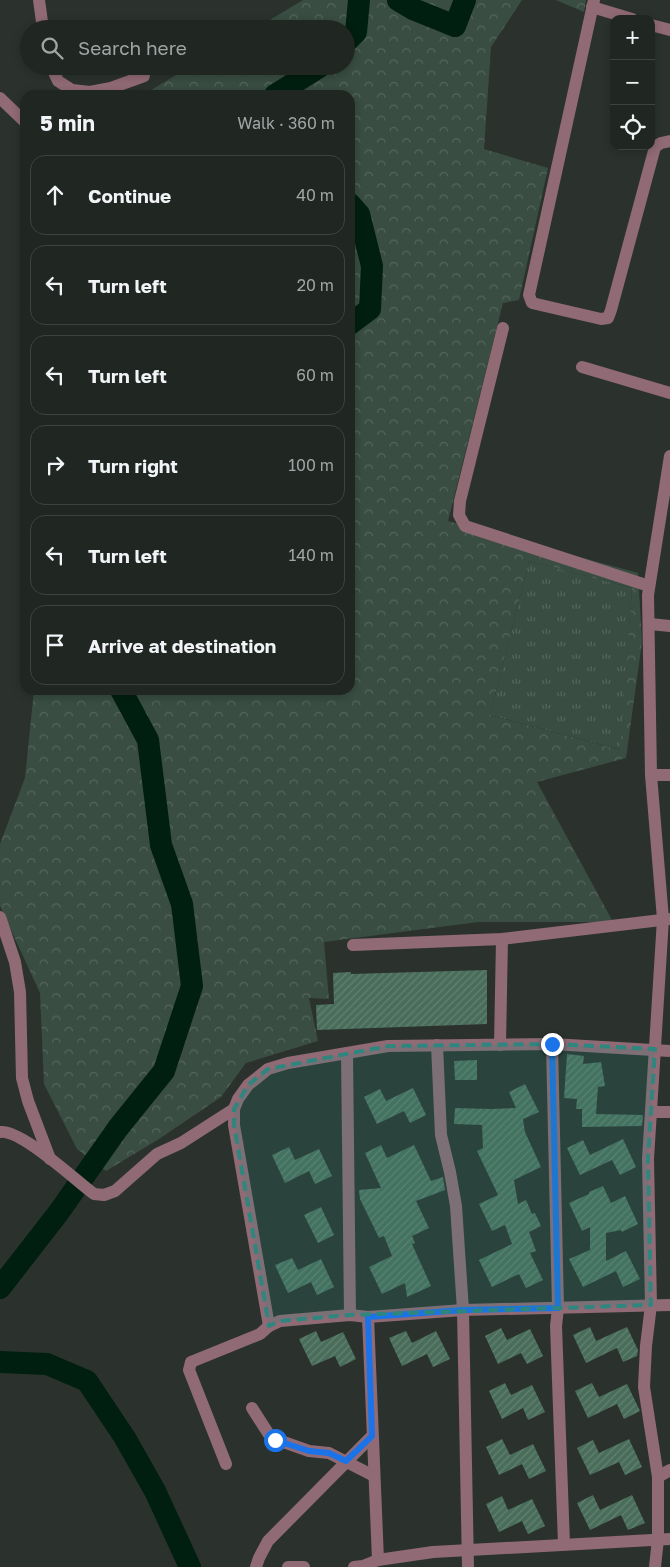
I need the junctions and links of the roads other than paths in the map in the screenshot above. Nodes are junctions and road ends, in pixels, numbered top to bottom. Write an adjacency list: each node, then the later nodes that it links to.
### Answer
1 (38, 0): 4 (street)
2 (593, 3): 3 (street); 13 (street)
3 (622, 15)
4 (41, 20)
5 (655, 26): 6 (street)
6 (670, 30)
7 (55, 75): 9 (street)
8 (144, 76): 10 (street)
9 (72, 90)
10 (104, 90)
11 (0, 98): 12 (street)
12 (20, 117)
13 (670, 141)
14 (503, 328): 18 (street)
15 (582, 367): 16 (street)
16 (670, 393)
17 (670, 456): 18 (street)
18 (649, 586): 19 (street)
19 (650, 624): 20 (street); 21 (street)
20 (670, 626)
21 (651, 775): 22 (street); 24 (street)
22 (670, 775)
23 (0, 917): 37 (street)
24 (667, 919): 25 (street); 30 (street)
25 (502, 939): 26 (street); 29 (street)
26 (353, 945)
27 (552, 1044): 29 (street); 30 (street); 40 (street)
28 (437, 1045): 29 (street); 32 (street); 41 (street)
29 (500, 1045)
30 (654, 1049): 31 (street); 34 (street)
31 (670, 1051)
32 (347, 1053): 33 (street); 42 (street)
33 (234, 1108): 37 (street); 44 (street)
34 (651, 1112): 35 (street); 38 (street)
35 (670, 1112)
36 (0, 1132): 37 (street)
37 (50, 1159)
38 (651, 1305): 39 (street); 40 (street); 51 (street)
39 (670, 1305)
40 (558, 1308): 41 (street); 53 (street)
41 (463, 1310): 43 (street); 54 (street)
42 (350, 1315): 43 (street); 44 (street)
43 (368, 1317): 46 (street)
44 (269, 1326): 48 (street)
45 (252, 1408): 47 (street)
46 (372, 1436): 47 (street); 50 (street)
47 (346, 1461): 50 (street); 56 (street)
48 (226, 1464)
49 (670, 1470): 51 (street)
50 (374, 1476): 55 (street)
51 (658, 1477): 52 (street)
52 (664, 1539): 53 (street); 61 (street)
53 (564, 1544): 54 (street)
54 (468, 1550): 55 (street); 60 (street)
55 (378, 1560): 59 (street)
56 (256, 1567)
57 (288, 1567): 58 (street)
58 (304, 1567)
59 (354, 1567)
60 (468, 1567)
61 (655, 1567)

